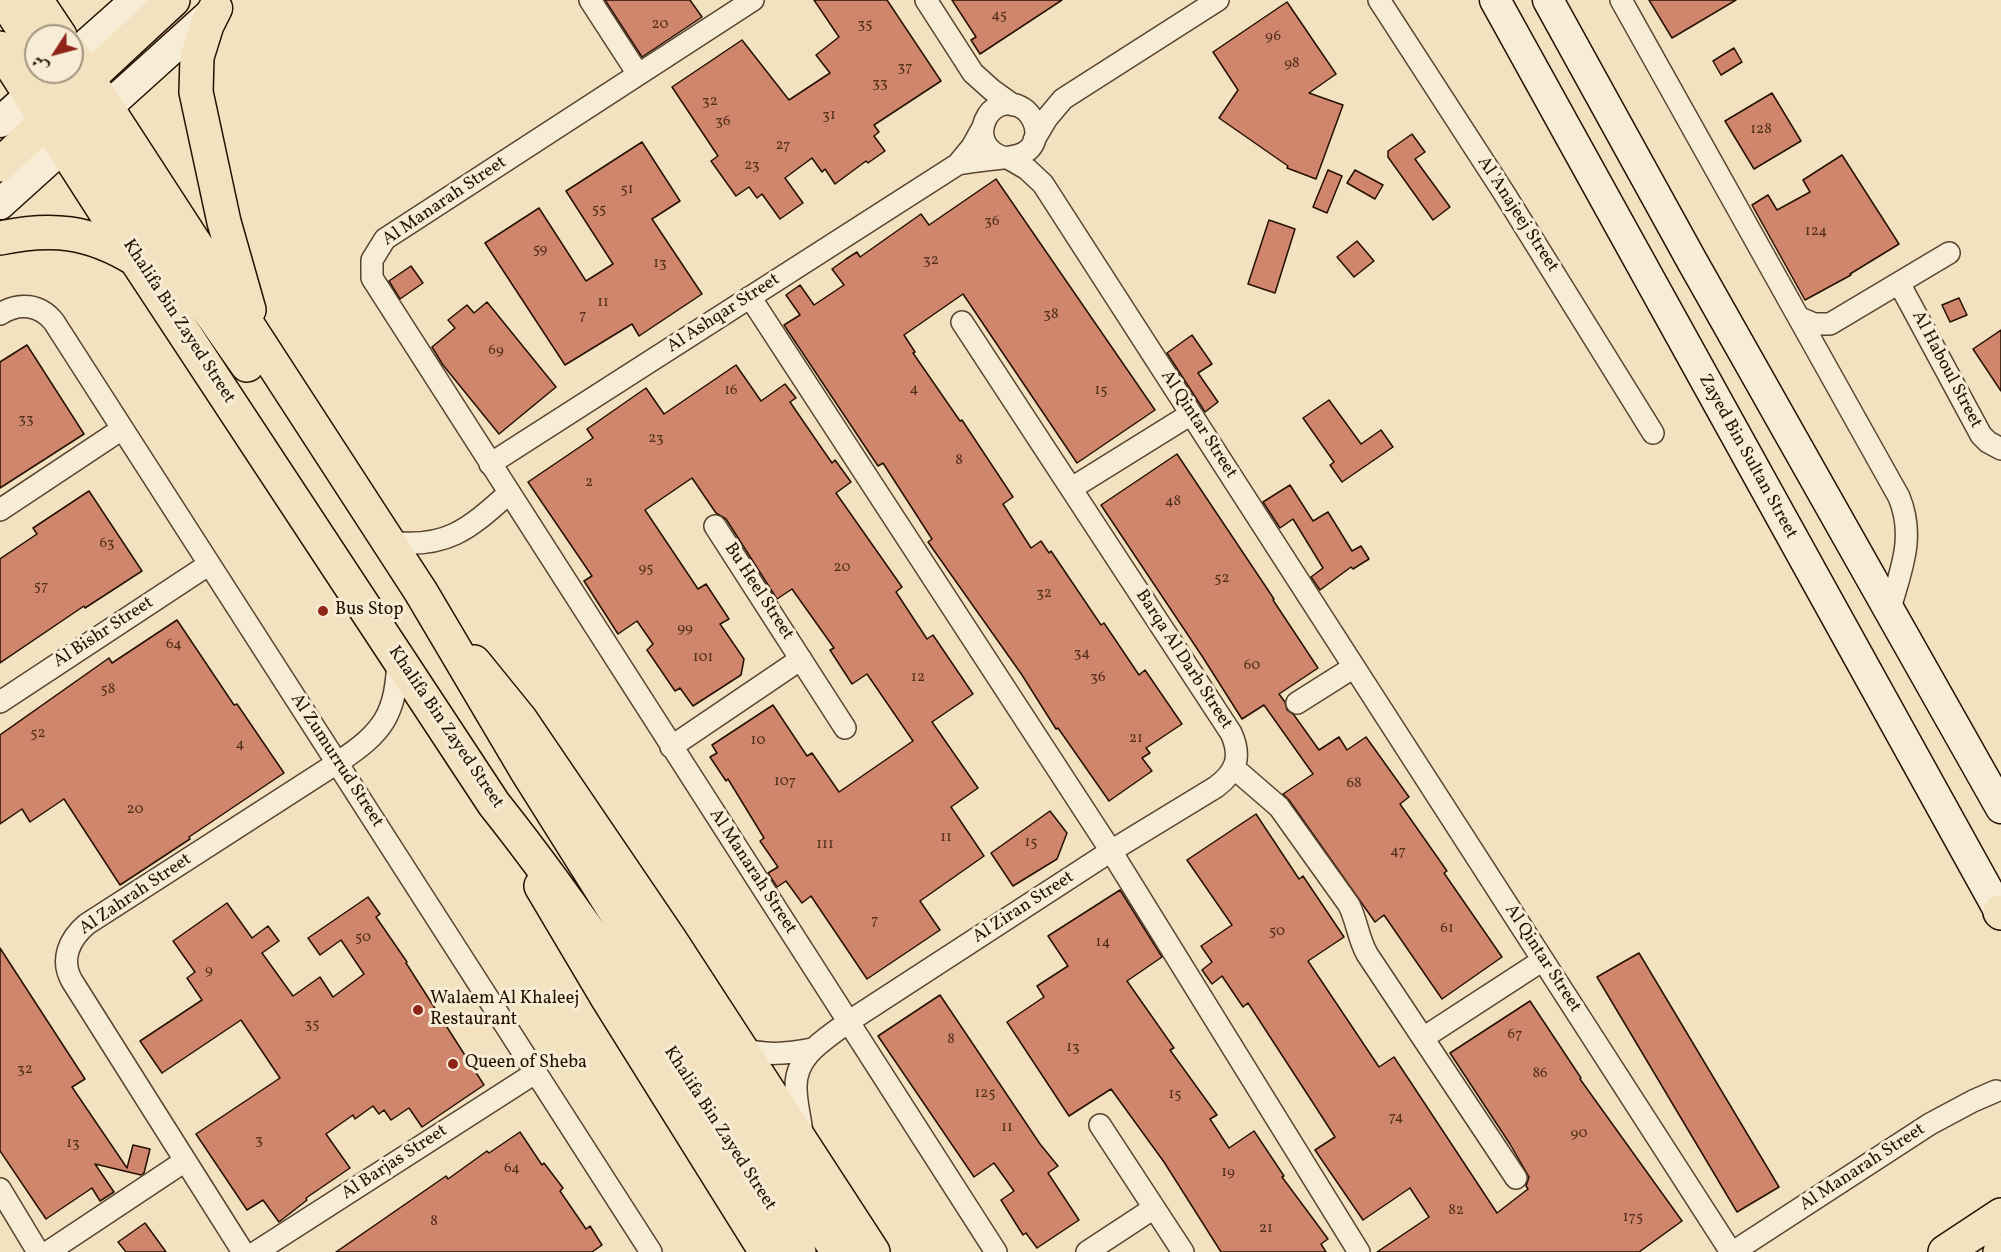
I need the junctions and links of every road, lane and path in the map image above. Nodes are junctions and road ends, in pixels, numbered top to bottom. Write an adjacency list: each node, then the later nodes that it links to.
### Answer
1 (4, 0): 15 (main road)
2 (36, 0): 14 (main road, Khalifa Bin Zayed Street)
3 (136, 0): 18 (main road)
4 (173, 0): 19 (main road)
5 (590, 0): 22 (street)
6 (753, 0): 22 (street, Al Manarah Street)
7 (926, 0): 20 (street)
8 (1218, 0): 24 (street)
9 (1379, 0): 48 (street, Al 'Anajeej Street)
10 (1495, 0): 71 (main road, Zayed Bin Sultan Street)
11 (1548, 0): 58 (main road)
12 (1621, 0): 40 (street)
13 (220, 5): 21 (main road); 43 (main road)
14 (44, 24)
15 (24, 28)
16 (0, 48): 17 (main road, Khalifa Bin Zayed Street)
17 (24, 61)
18 (84, 62)
19 (84, 69)
20 (973, 73): 25 (street); 27 (street)
21 (84, 74)
22 (638, 74): 50 (street, Al Manarah Street)
23 (65, 84): 26 (main road); 31 (main road); 33 (main road); 36 (main road, Khalifa Bin Zayed Street); 43 (main road, Khalifa Bin Zayed Street); 45 (main road)
24 (1063, 99): 25 (street); 28 (street)
25 (1014, 105): 27 (street); 28 (street)
26 (0, 122)
27 (983, 124): 29 (street); 30 (street, Al Ashqar Street)
28 (1034, 141): 29 (street); 32 (street, Al Qintar Street)
29 (1007, 158): 30 (street, Al Ashqar Street); 32 (street, Al Qintar Street)
30 (957, 164): 38 (street, Al Ashqar Street)
31 (0, 165)
32 (1043, 184): 46 (street, Al Qintar Street)
33 (0, 204)
34 (0, 238): 36 (main road)
35 (1949, 253): 37 (street)
36 (136, 260): 59 (main road, Khalifa Bin Zayed Street)
37 (1899, 283): 42 (street); 49 (street, Al Haboul Street)
38 (750, 297): 50 (street, Al Ashqar Street); 70 (street)
39 (0, 314): 47 (street, Al Zumurrud Street)
40 (1800, 318): 42 (street); 44 (street)
41 (962, 322): 51 (street, Barqa Al Darb Street)
42 (1830, 324): 44 (street)
43 (261, 347): 45 (main road, Khalifa Bin Zayed Street)
44 (1820, 353): 58 (street)
45 (287, 387): 55 (main road, Khalifa Bin Zayed Street)
46 (1191, 414): 51 (street); 61 (street, Al Qintar Street)
47 (122, 429): 53 (street); 56 (street, Al Zumurrud Street)
48 (1653, 433)
49 (2001, 449)
50 (490, 464): 52 (street, Al Manarah Street)
51 (1072, 488): 67 (street, Barqa Al Darb Street)
52 (509, 493): 55 (street); 65 (street, Al Manarah Street)
53 (0, 510)
54 (715, 526): 60 (street, Bu Heel Street)
55 (388, 542): 57 (main road, Khalifa Bin Zayed Street)
56 (208, 565): 62 (street, Al Bishr Street); 66 (street, Al Zumurrud Street)
57 (421, 592): 75 (main road); 95 (main road, Khalifa Bin Zayed Street)
58 (1889, 612): 69 (main road)
59 (398, 658): 66 (street, Al Zahrah Street); 68 (main road, Khalifa Bin Zayed Street)
60 (801, 659): 64 (street, Bu Heel Street); 65 (street, Bu Heel Street)
61 (1354, 667): 63 (street); 72 (street, Al Qintar Street)
62 (0, 702)
63 (1297, 703)
64 (845, 728)
65 (671, 747): 73 (street, Al Manarah Street)
66 (337, 763): 77 (street, Al Zumurrud Street); 81 (street, Al Zahrah Street)
67 (1234, 768): 70 (street, Al Ziran Street); 74 (street)
68 (494, 804): 86 (main road); 94 (main road, Khalifa Bin Zayed Street)
69 (2001, 808)
70 (1111, 851): 73 (street, Al Ziran Street); 100 (street)
71 (2001, 913)
72 (1543, 960): 74 (street); 101 (street, Al Qintar Street)
73 (848, 1023): 76 (street, Al Ziran Street); 97 (street, Al Manarah Street)
74 (1423, 1038): 82 (street)
75 (740, 1048): 76 (street, Al Ziran Street); 80 (main road)
76 (812, 1048): 80 (street, Al Ziran Street)
77 (535, 1073): 90 (street, Al Barjas Street); 91 (street, Al Zumurrud Street)
78 (1996, 1091): 101 (street, Al Manarah Street)
79 (1100, 1125): 84 (street)
80 (801, 1141): 96 (main road)
81 (185, 1161): 88 (street); 89 (street, Al Zahrah Street)
82 (1516, 1178)
83 (0, 1189): 87 (street)
84 (1154, 1208): 98 (street); 99 (street)
85 (2001, 1215): 102 (main road)
86 (743, 1216): 92 (street); 93 (main road)
87 (38, 1252)
88 (48, 1252)
89 (243, 1252)
90 (256, 1252)
91 (651, 1252)
92 (756, 1252)
93 (766, 1252)
94 (799, 1252)
95 (838, 1252)
96 (873, 1252)
97 (996, 1252)
98 (1087, 1252)
99 (1183, 1252)
100 (1359, 1252)
101 (1732, 1252)
102 (1945, 1252)

